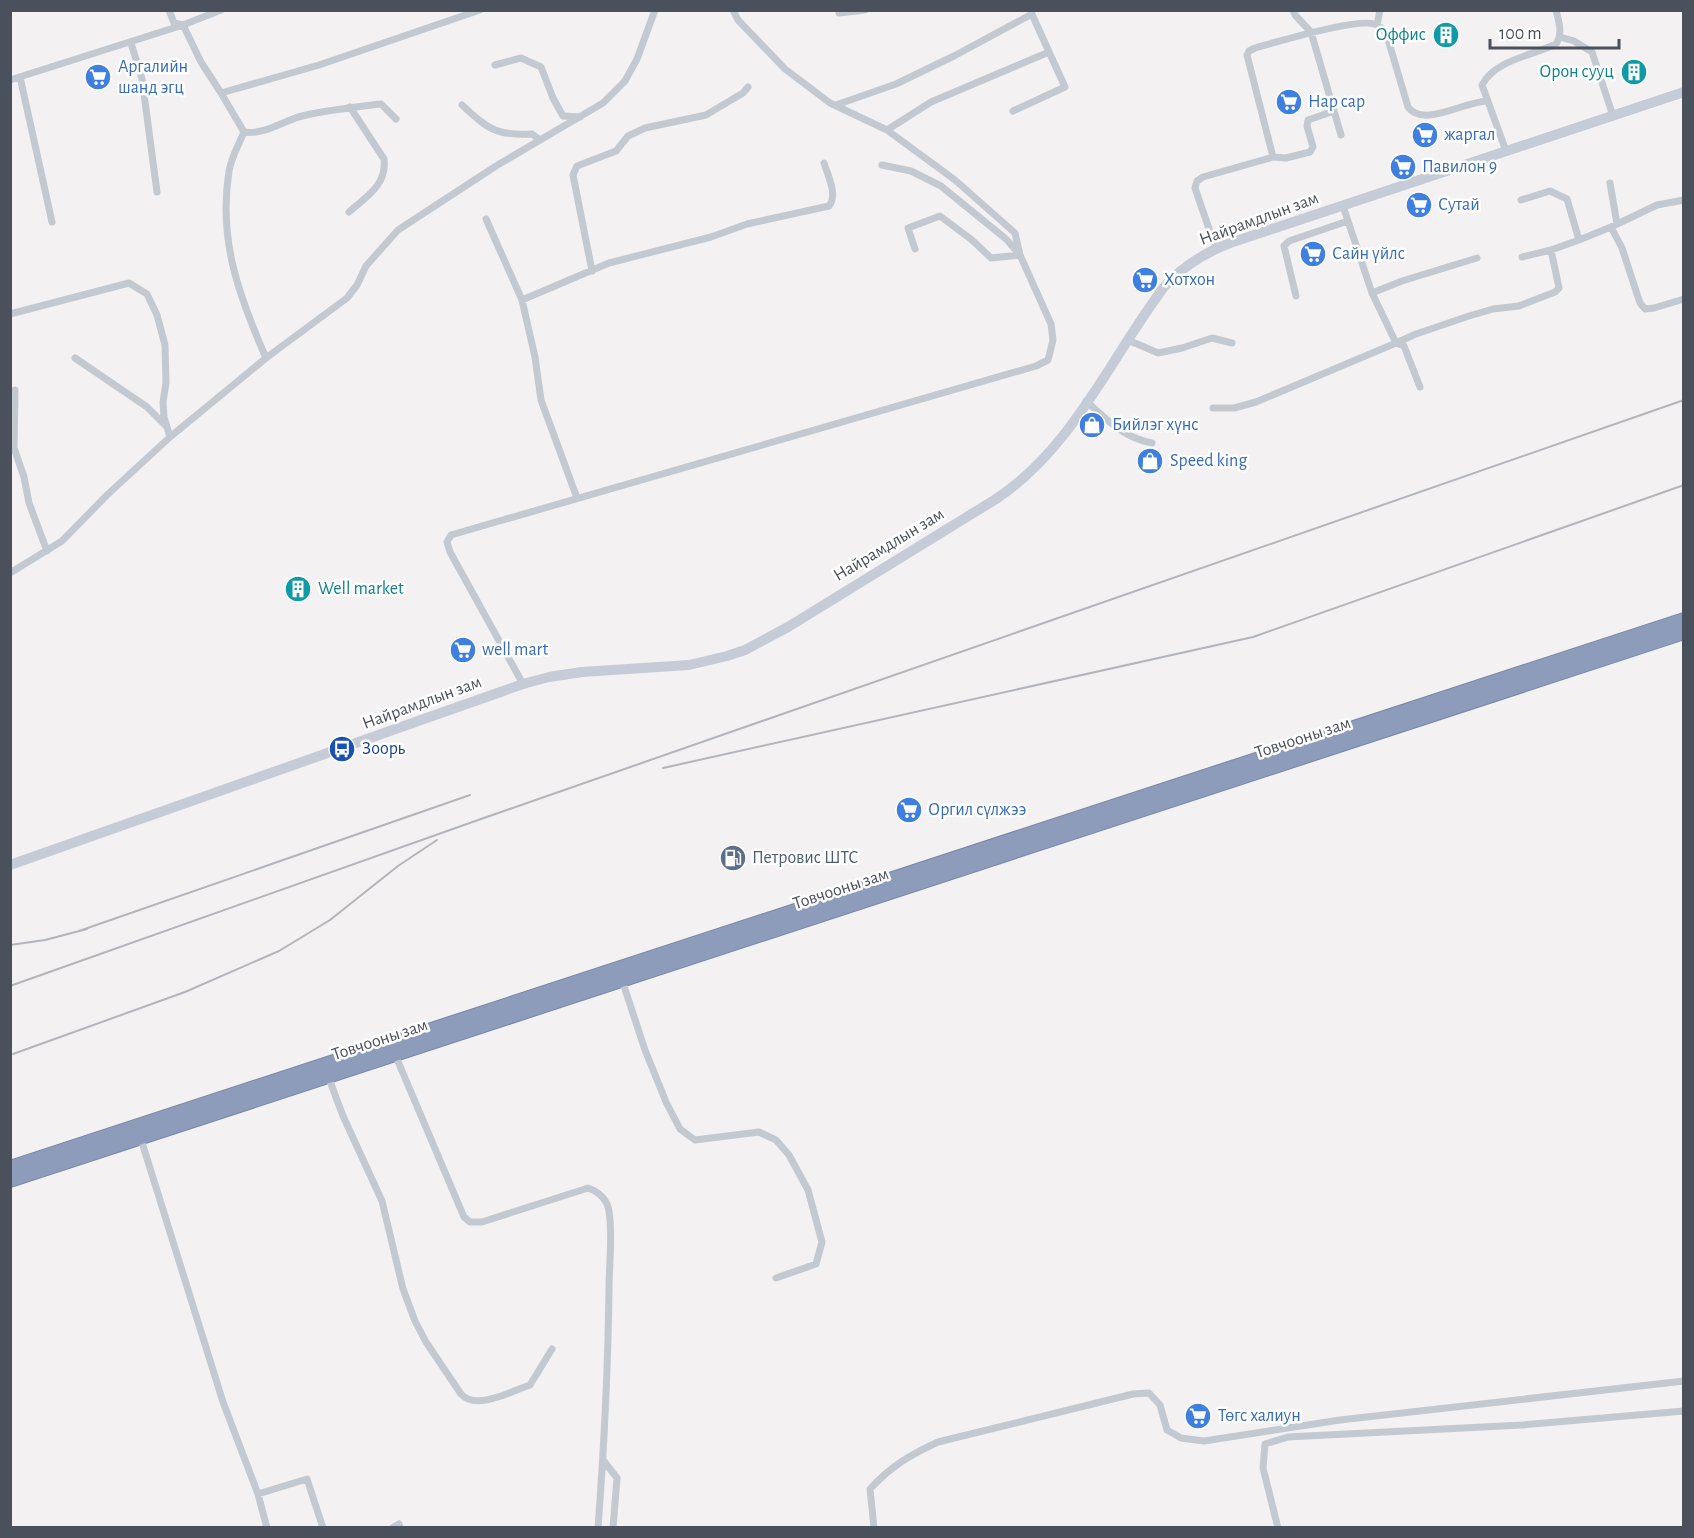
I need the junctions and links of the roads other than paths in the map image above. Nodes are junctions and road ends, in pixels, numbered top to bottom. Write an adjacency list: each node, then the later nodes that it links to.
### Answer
1 (169, 10): 13 (street)
2 (221, 10): 13 (street)
3 (480, 10): 23 (street)
4 (655, 10): 31 (street)
5 (733, 10): 26 (street)
6 (865, 10): 11 (street)
7 (1293, 10): 14 (street)
8 (1380, 10): 12 (street)
9 (1556, 10): 15 (street)
10 (1031, 12): 17 (street); 26 (street)
11 (839, 13)
12 (1377, 25): 14 (street); 24 (street)
13 (183, 26): 16 (street); 23 (street)
14 (1311, 32): 29 (street); 38 (street)
15 (1560, 37): 24 (street); 30 (street)
16 (131, 43): 19 (street); 42 (street)
17 (1049, 52): 28 (street); 33 (street)
18 (495, 65): 31 (street)
19 (20, 77): 20 (street); 49 (street)
20 (10, 80)
21 (748, 87): 58 (street)
22 (1683, 92): 30 (main road, Найрамдлын зам)
23 (221, 93): 34 (street)
24 (1487, 101): 37 (street)
25 (462, 105): 36 (street)
26 (836, 105): 33 (street)
27 (350, 107): 32 (street); 34 (street); 46 (street)
28 (1013, 111)
29 (1334, 111): 35 (street); 38 (street)
30 (1613, 116): 37 (main road, Найрамдлын зам)
31 (580, 117): 36 (street)
32 (396, 119)
33 (887, 130): 55 (street)
34 (244, 132): 68 (street)
35 (1341, 135)
36 (540, 140): 68 (street)
37 (1506, 151): 45 (main road, Найрамдлын зам)
38 (1273, 157): 53 (street)
39 (824, 163): 58 (street)
40 (882, 165): 55 (street)
41 (1610, 183): 50 (street)
42 (157, 192)
43 (1521, 200): 51 (street)
44 (1683, 200): 50 (street)
45 (1343, 206): 48 (street); 53 (main road, Найрамдлын зам)
46 (349, 212)
47 (486, 219): 62 (street)
48 (1348, 221): 59 (street); 60 (street)
49 (52, 222)
50 (1614, 225): 51 (street); 61 (street)
51 (1579, 240): 54 (street)
52 (915, 249): 55 (street)
53 (1216, 249): 64 (main road, Найрамдлын зам)
54 (1551, 250): 56 (street); 66 (street)
55 (1020, 255): 76 (street)
56 (1522, 257)
57 (1477, 258): 59 (street)
58 (592, 271): 62 (street)
59 (1372, 294): 66 (street)
60 (1296, 296)
61 (1683, 299)
62 (522, 300): 76 (street)
63 (10, 314): 73 (street)
64 (1128, 340): 65 (street); 71 (main road, Найрамдлын зам)
65 (1232, 343)
66 (1396, 343): 69 (street); 72 (street)
67 (75, 358): 73 (street)
68 (266, 358): 74 (street)
69 (1420, 387)
70 (15, 390): 77 (street)
71 (1086, 401): 75 (street); 81 (main road, Найрамдлын зам)
72 (1213, 408)
73 (165, 425): 74 (street)
74 (170, 437): 77 (street)
75 (1152, 443)
76 (577, 498): 81 (street)
77 (47, 551): 78 (street)
78 (10, 573)
79 (1683, 620): 84 (highway, Товчооны зам)
80 (1683, 632): 83 (highway, Товчооны зам)
81 (523, 684): 82 (main road, Найрамдлын зам)
82 (10, 866)
83 (622, 980): 84 (highway, Товчооны зам); 89 (street)
84 (392, 1049): 85 (highway, Товчооны зам); 87 (highway, Товчооны зам); 93 (street)
85 (328, 1076): 86 (highway, Товчооны зам); 90 (street)
86 (140, 1136): 88 (highway, Товчооны зам); 94 (street)
87 (10, 1168)
88 (10, 1180)
89 (776, 1278)
90 (552, 1349)
91 (1683, 1381): 101 (street)
92 (1683, 1411): 102 (street)
93 (603, 1460): 99 (street); 100 (street)
94 (258, 1494): 95 (street); 96 (street)
95 (267, 1527)
96 (323, 1527)
97 (392, 1527): 98 (street)
98 (400, 1527)
99 (598, 1527)
100 (613, 1527)
101 (874, 1527)
102 (1278, 1527)

